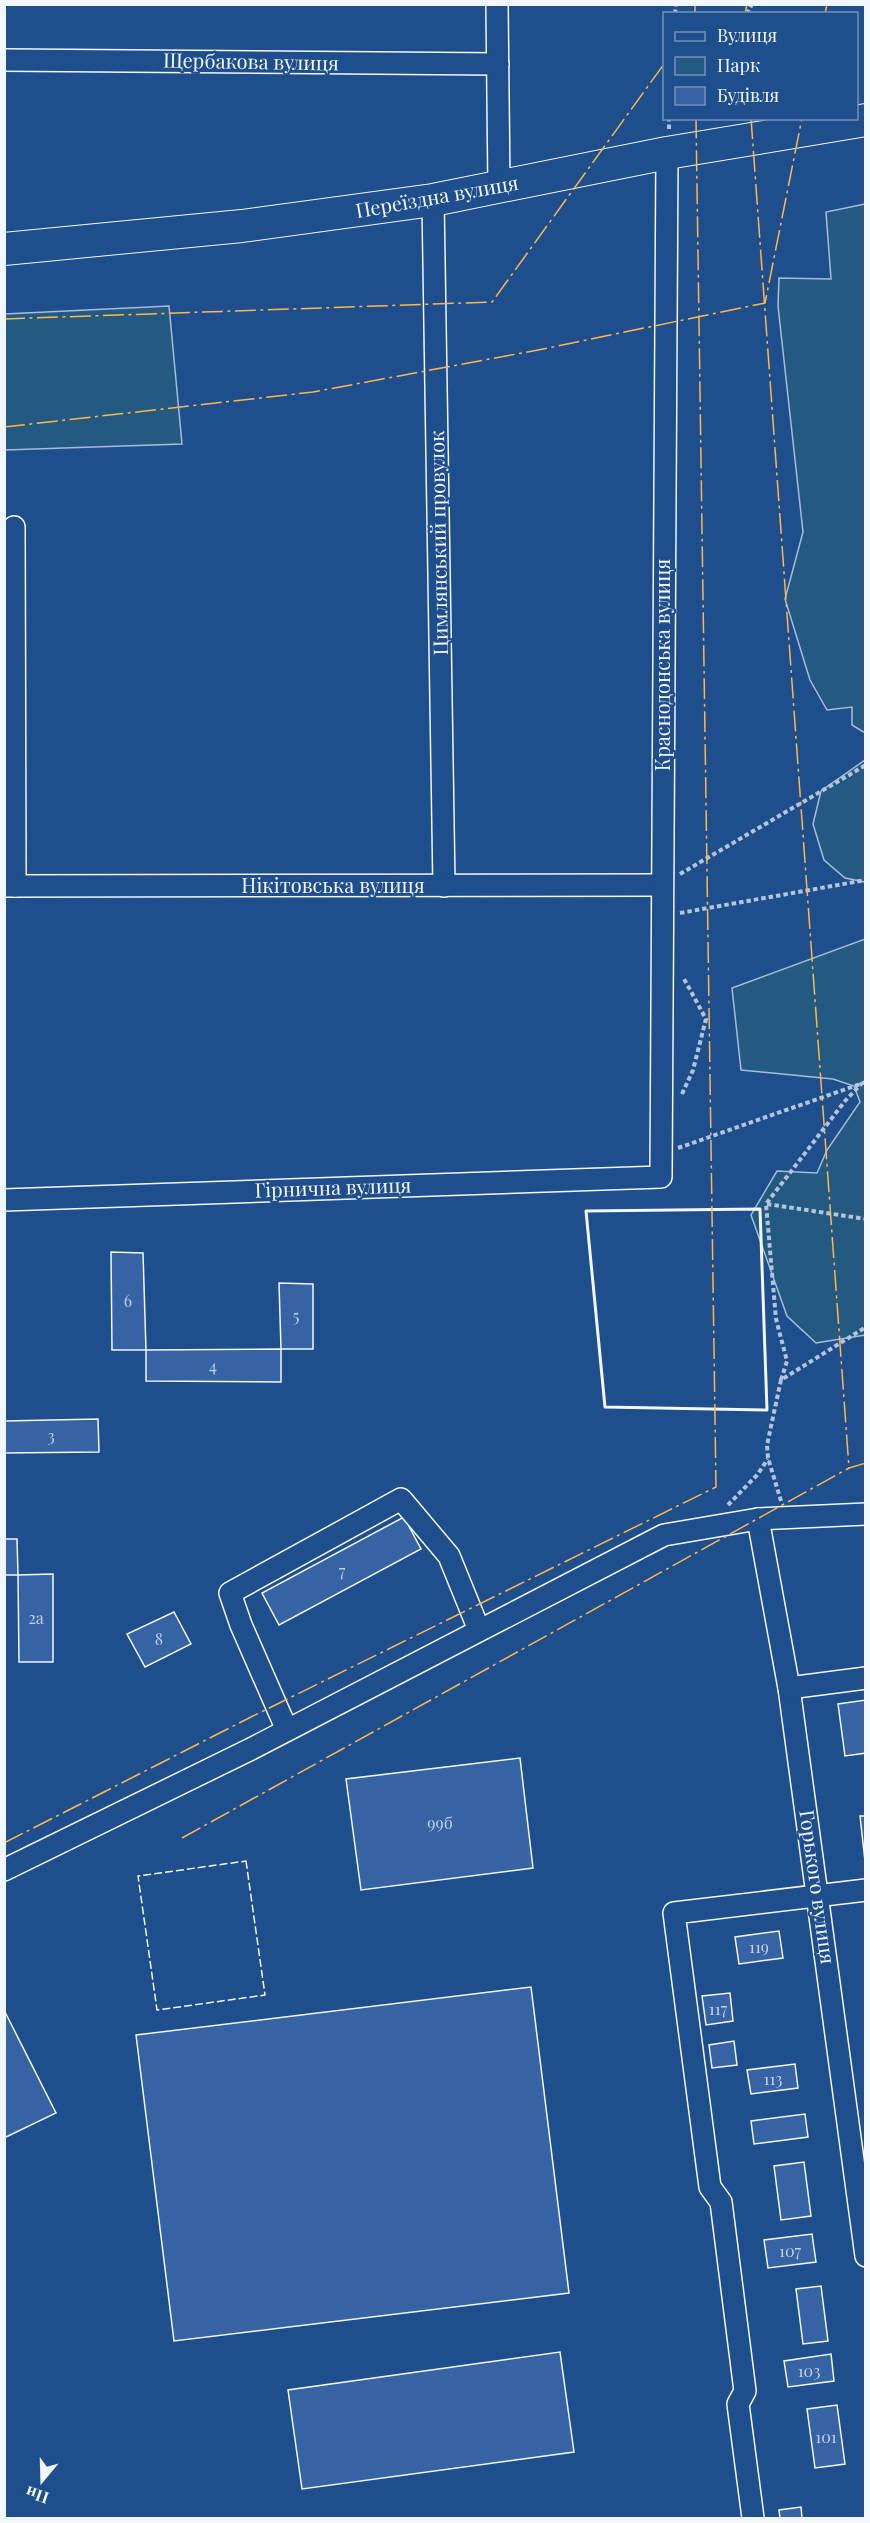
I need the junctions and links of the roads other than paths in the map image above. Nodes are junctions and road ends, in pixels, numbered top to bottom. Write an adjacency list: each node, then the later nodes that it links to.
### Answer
1 (497, 4): 3 (street)
2 (4, 60): 3 (street, Щербакова вулиця)
3 (498, 64): 6 (street)
4 (866, 120): 5 (highway, Переїздна вулиця)
5 (668, 153): 6 (highway, Переїздна вулиця); 10 (street, Краснодонська вулиця)
6 (499, 188): 7 (highway, Переїздна вулиця)
7 (433, 200): 8 (highway, Переїздна вулиця); 12 (street, Цимлянський провулок)
8 (4, 249)
9 (14, 527): 11 (street)
10 (662, 885): 12 (street, Нікітовська вулиця); 13 (street, Краснодонська вулиця)
11 (10, 886): 12 (street, Нікітовська вулиця)
12 (444, 886)
13 (661, 1176): 14 (street, Гірнична вулиця)
14 (4, 1200)
15 (866, 1514): 16 (street)
16 (758, 1519): 17 (street); 19 (street, Горького вулиця)
17 (479, 1630): 20 (street); 20 (street)
18 (866, 1677): 19 (street)
19 (789, 1688): 23 (street, Горького вулиця)
20 (287, 1730): 21 (street)
21 (4, 1870)
22 (866, 1890): 23 (street)
23 (819, 1897): 24 (street, Горького вулиця); 26 (street)
24 (857, 2135): 25 (street, Горького вулиця)
25 (866, 2256)
26 (753, 2518)

